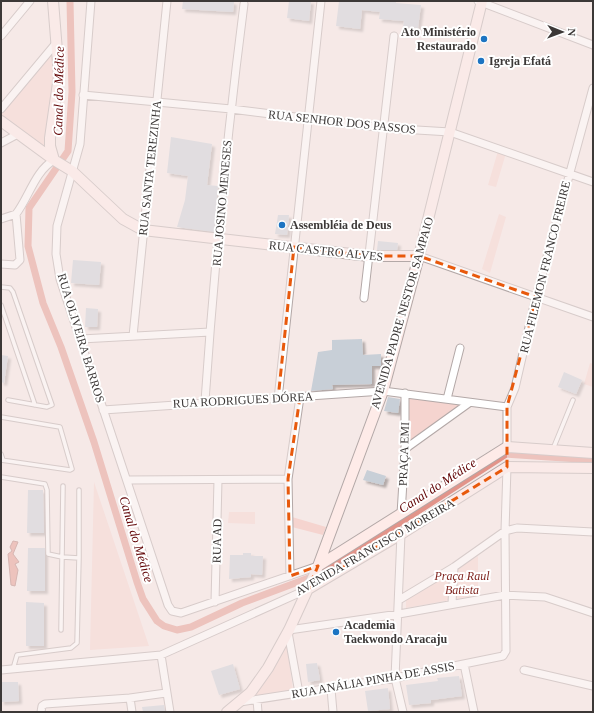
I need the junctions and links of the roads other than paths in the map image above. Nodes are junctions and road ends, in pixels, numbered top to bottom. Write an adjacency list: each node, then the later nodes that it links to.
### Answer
1 (30, 1): 8 (street)
2 (53, 1): 10 (street)
3 (91, 1): 13 (street, RUA OLIVEIRA BARROS)
4 (167, 1): 14 (street, RUA SANTA TEREZINHA)
5 (321, 1): 17 (street)
6 (481, 2): 11 (street); 20 (street, AVENIDA PADRE NESTOR SAMPAIO)
7 (244, 4): 16 (street, RUA JOSINO MENESES)
8 (1, 36)
9 (394, 36): 19 (street)
10 (57, 42): 15 (street); 23 (street)
11 (593, 45)
12 (593, 88): 25 (street, RUA FILEMON FRANCO FREIRE)
13 (83, 95): 14 (street, RUA SENHOR DOS PASSOS); 24 (street, RUA OLIVEIRA BARROS)
14 (157, 102): 16 (street, RUA SENHOR DOS PASSOS); 29 (street, RUA SANTA TEREZINHA)
15 (1, 109)
16 (231, 110): 17 (street, RUA SENHOR DOS PASSOS); 30 (street, RUA JOSINO MENESES)
17 (308, 118): 19 (street, RUA SENHOR DOS PASSOS); 31 (street)
18 (1, 121): 21 (street, RUA CASTRO ALVES)
19 (384, 128): 20 (street, RUA SENHOR DOS PASSOS); 32 (street)
20 (450, 132): 25 (street, RUA SENHOR DOS PASSOS); 33 (street, AVENIDA PADRE NESTOR SAMPAIO)
21 (18, 134): 22 (street); 23 (street, RUA CASTRO ALVES)
22 (1, 143)
23 (55, 161): 24 (street, RUA CASTRO ALVES); 27 (street)
24 (71, 170): 29 (street, RUA CASTRO ALVES); 42 (street, RUA OLIVEIRA BARROS)
25 (569, 172): 26 (street, RUA SENHOR DOS PASSOS); 36 (street, RUA FILEMON FRANCO FREIRE)
26 (593, 182)
27 (16, 214): 28 (street); 34 (street)
28 (1, 219)
29 (143, 230): 30 (street, RUA CASTRO ALVES); 41 (street, RUA SANTA TEREZINHA)
30 (219, 240): 31 (street, RUA CASTRO ALVES); 40 (street, RUA JOSINO MENESES)
31 (294, 247): 32 (street, RUA CASTRO ALVES); 47 (street)
32 (369, 256): 33 (street, RUA CASTRO ALVES); 37 (street)
33 (419, 256): 36 (street, RUA CASTRO ALVES); 44 (street, AVENIDA PADRE NESTOR SAMPAIO)
34 (1, 264)
35 (1, 287): 53 (lane)
36 (536, 297): 39 (street, RUA CASTRO ALVES); 54 (street, RUA FILEMON FRANCO FREIRE)
37 (364, 298)
38 (1, 305): 53 (lane)
39 (593, 317)
40 (210, 332): 41 (street); 51 (street, RUA JOSINO MENESES)
41 (133, 336): 42 (street)
42 (81, 339): 55 (street, RUA OLIVEIRA BARROS)
43 (460, 348): 49 (street)
44 (383, 391): 45 (street, RUA RODRIGUES DÓREA); 46 (street, RUA RODRIGUES DÓREA); 78 (street, AVENIDA PADRE NESTOR SAMPAIO)
45 (405, 393): 49 (street, RUA RODRIGUES DÓREA); 58 (street, PRAÇA EMI)
46 (300, 398): 47 (street, RUA RODRIGUES DÓREA); 66 (street)
47 (278, 399): 51 (street, RUA RODRIGUES DÓREA)
48 (8, 400): 53 (lane)
49 (447, 400): 52 (street, RUA RODRIGUES DÓREA)
50 (573, 400): 59 (lane)
51 (205, 401): 55 (street, RUA RODRIGUES DÓREA)
52 (469, 403): 54 (street, RUA RODRIGUES DÓREA); 58 (street)
53 (35, 405)
54 (507, 407): 57 (street, RUA FILEMON FRANCO FREIRE)
55 (103, 410): 67 (street, RUA OLIVEIRA BARROS)
56 (1, 417): 62 (lane)
57 (507, 448): 59 (street); 63 (street); 71 (street, AVENIDA FRANCISCO MOREIRA)
58 (405, 449): 71 (street, PRAÇA EMI)
59 (553, 450): 60 (street)
60 (593, 453)
61 (1, 454): 62 (lane)
62 (2, 460)
63 (507, 466): 64 (street); 72 (street); 74 (street, AVENIDA FRANCISCO MOREIRA)
64 (593, 468)
65 (1, 477): 75 (lane)
66 (288, 479): 68 (street); 79 (street)
67 (127, 480): 68 (street); 85 (street, RUA OLIVEIRA BARROS)
68 (218, 480): 83 (street, RUA AD)
69 (63, 486): 75 (lane)
70 (79, 490): 76 (lane)
71 (401, 514): 78 (street, AVENIDA FRANCISCO MOREIRA)
72 (505, 532): 73 (street); 77 (street); 81 (street)
73 (593, 532)
74 (401, 534): 80 (street, AVENIDA FRANCISCO MOREIRA); 82 (street)
75 (62, 558): 76 (lane); 88 (lane)
76 (79, 558): 93 (lane)
77 (454, 567): 82 (street); 84 (street)
78 (317, 568): 79 (street, AVENIDA FRANCISCO MOREIRA); 80 (street, AVENIDA PADRE NESTOR SAMPAIO)
79 (290, 576): 83 (street, AVENIDA FRANCISCO MOREIRA)
80 (309, 587): 89 (street, AVENIDA PADRE NESTOR SAMPAIO); 90 (street, AVENIDA FRANCISCO MOREIRA)
81 (505, 595): 84 (street); 86 (street); 91 (street, RUA ANÁLIA PINHA DE ASSIS)
82 (399, 600): 87 (street)
83 (215, 602): 85 (street, AVENIDA FRANCISCO MOREIRA)
84 (452, 604): 87 (street)
85 (181, 613)
86 (593, 613)
87 (399, 614): 89 (street); 95 (street)
88 (62, 630)
89 (289, 631): 99 (street); 102 (street, AVENIDA PADRE NESTOR SAMPAIO)
90 (161, 654): 93 (street, AVENIDA FRANCISCO MOREIRA); 98 (street)
91 (464, 664): 95 (street, RUA ANÁLIA PINHA DE ASSIS); 110 (street)
92 (2, 668): 93 (street, AVENIDA FRANCISCO MOREIRA)
93 (13, 669)
94 (524, 670): 96 (street)
95 (395, 678): 97 (street, RUA ANÁLIA PINHA DE ASSIS); 109 (street)
96 (593, 686)
97 (330, 689): 99 (street, RUA ANÁLIA PINHA DE ASSIS); 108 (street)
98 (166, 693): 100 (street); 105 (street)
99 (299, 693): 101 (street, RUA ANÁLIA PINHA DE ASSIS)
100 (130, 698): 103 (street); 104 (street)
101 (257, 700): 102 (street, RUA ANÁLIA PINHA DE ASSIS); 107 (street)
102 (240, 702): 106 (street, AVENIDA PADRE NESTOR SAMPAIO)
103 (41, 712)
104 (132, 712)
105 (170, 712)
106 (227, 712)
107 (258, 712)
108 (333, 712)
109 (403, 712)
110 (474, 712)

